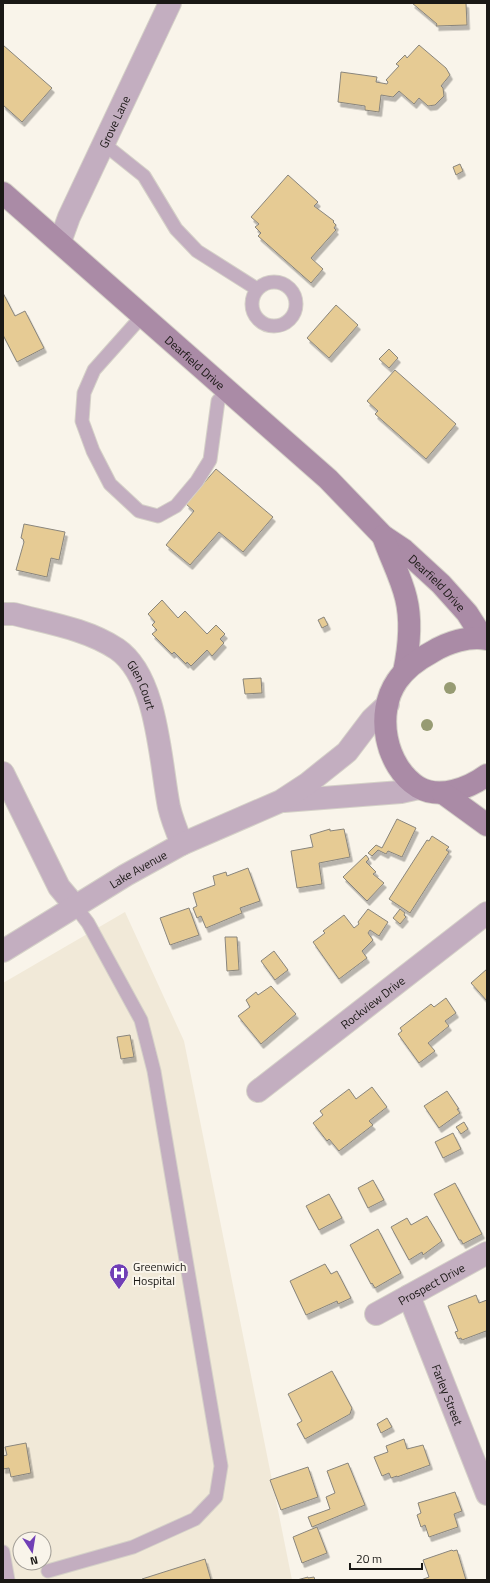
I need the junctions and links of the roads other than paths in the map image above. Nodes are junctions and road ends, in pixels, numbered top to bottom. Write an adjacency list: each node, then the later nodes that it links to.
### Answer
1 (170, 3): 2 (street, Grove Lane)
2 (104, 144): 4 (street, Grove Lane); 5 (lane)
3 (3, 193): 4 (main road, Dearfield Drive)
4 (60, 242): 6 (main road, Dearfield Drive)
5 (257, 289)
6 (143, 316): 7 (main road, Dearfield Drive); 7 (lane)
7 (227, 390): 8 (main road, Dearfield Drive)
8 (383, 536): 10 (main road, Dearfield Drive); 11 (main road, Dearfield Drive)
9 (3, 614): 19 (street, Glen Court)
10 (485, 639): 11 (main road)
11 (404, 672): 12 (main road)
12 (388, 704): 15 (main road); 17 (street, Lake Avenue)
13 (3, 773): 20 (street)
14 (487, 775): 16 (main road)
15 (419, 788): 16 (main road); 17 (street, Lake Avenue)
16 (443, 793): 18 (main road)
17 (281, 801): 19 (street, Lake Avenue)
18 (487, 825)
19 (182, 844): 20 (street, Lake Avenue)
20 (74, 906): 22 (street, Lake Avenue); 29 (lane)
21 (487, 913): 23 (street, Rockview Drive)
22 (3, 950)
23 (258, 1091)
24 (487, 1253): 25 (street, Prospect Drive)
25 (409, 1296): 26 (street, Prospect Drive); 27 (street, Farley Street)
26 (376, 1314)
27 (487, 1494)
28 (3, 1552): 30 (lane)
29 (52, 1570)
30 (8, 1580)

